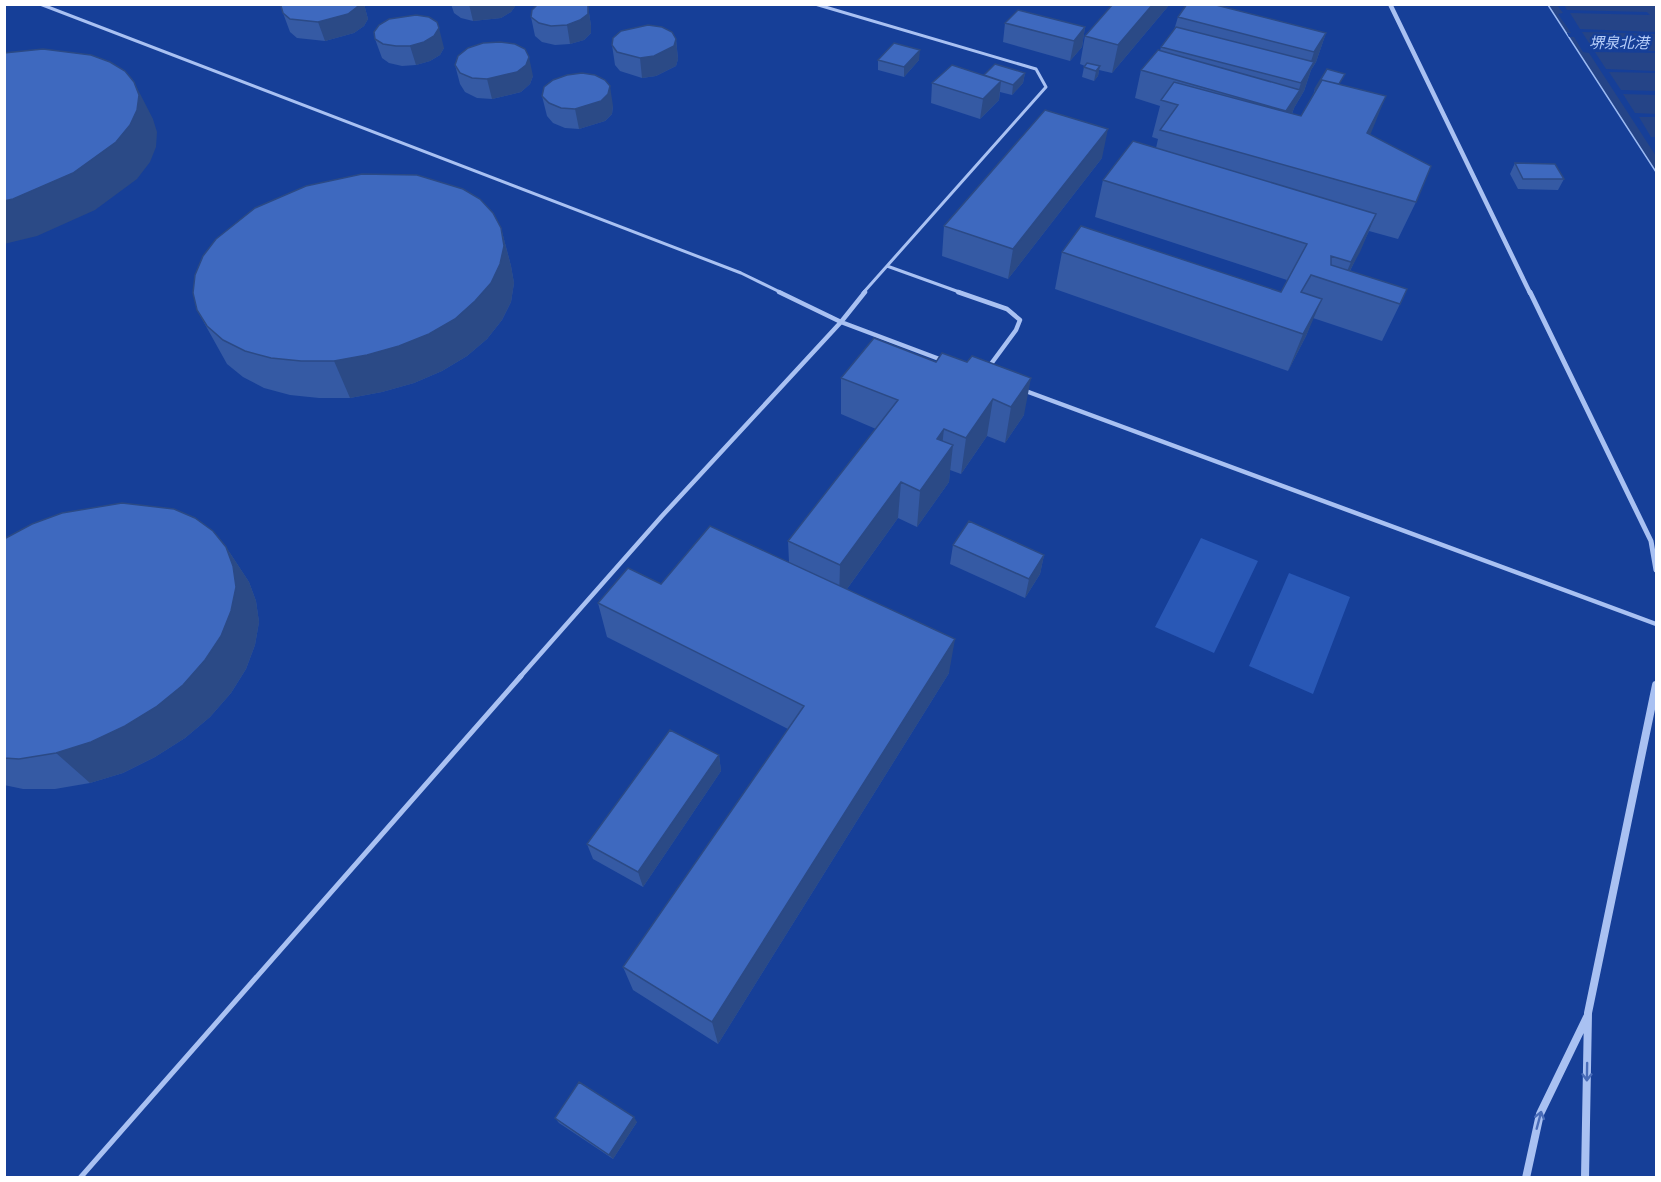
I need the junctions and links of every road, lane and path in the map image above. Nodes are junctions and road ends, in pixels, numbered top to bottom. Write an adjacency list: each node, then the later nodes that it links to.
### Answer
1 (40, 4): 5 (lane)
2 (815, 4): 4 (lane)
3 (1390, 4): 9 (street)
4 (887, 266): 5 (lane); 7 (lane)
5 (841, 322): 6 (lane); 13 (lane)
6 (950, 363)
7 (983, 375)
8 (1017, 387): 10 (lane)
9 (1656, 570)
10 (1656, 624)
11 (1656, 685): 12 (street)
12 (1588, 1013): 14 (street, one-way to 12); 15 (street, one-way to 15)
13 (80, 1178)
14 (1526, 1178)
15 (1585, 1178)

